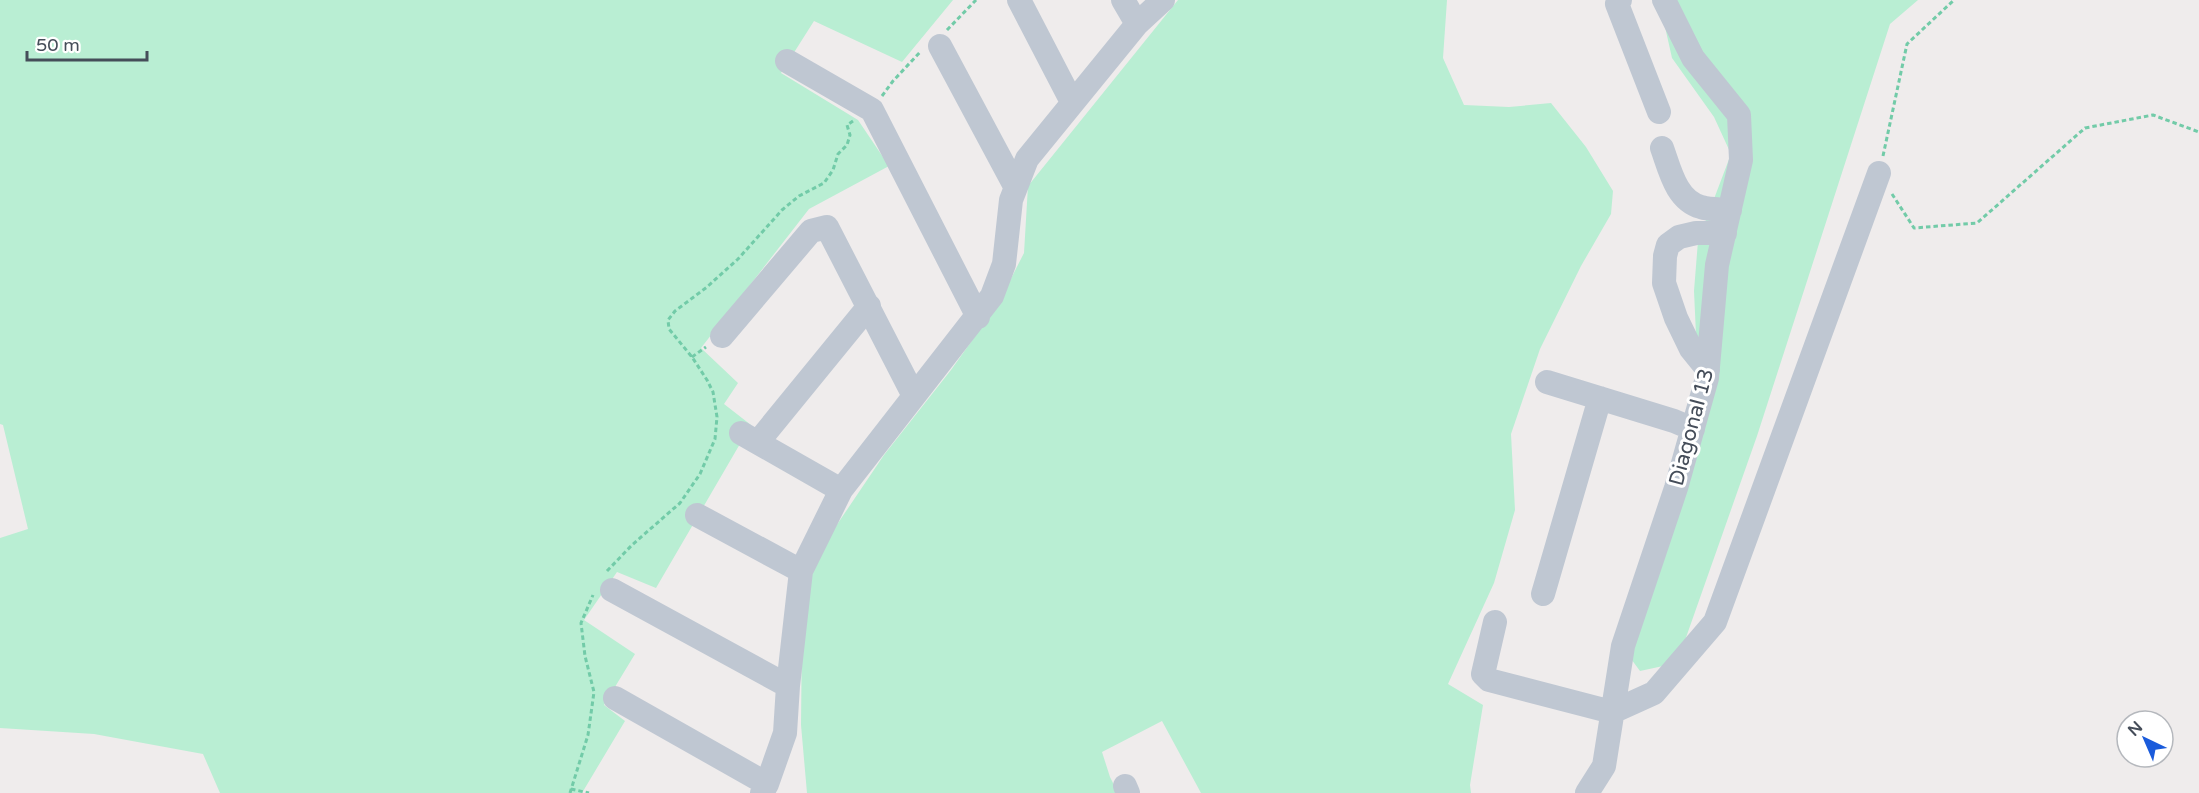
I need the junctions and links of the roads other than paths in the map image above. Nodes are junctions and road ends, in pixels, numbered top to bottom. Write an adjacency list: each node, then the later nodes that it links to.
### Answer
1 (1019, 0): 9 (street)
2 (1123, 0): 6 (street)
3 (1163, 0): 6 (street)
4 (1620, 0): 10 (street)
5 (1664, 0): 14 (street, Diagonal 13)
6 (1137, 24): 9 (street)
7 (936, 42): 13 (street)
8 (787, 61): 16 (street)
9 (1072, 102): 13 (street)
10 (1659, 112)
11 (1662, 148): 14 (street)
12 (1879, 173): 31 (street)
13 (1015, 186): 16 (street)
14 (1727, 222): 18 (street, Diagonal 13); 18 (street)
15 (868, 306): 17 (street); 20 (street); 23 (street)
16 (978, 317): 20 (street)
17 (722, 336)
18 (1708, 370): 22 (street, Diagonal 13)
19 (1547, 382): 21 (street)
20 (914, 396): 23 (street)
21 (1600, 398): 22 (street); 27 (street)
22 (1693, 429): 31 (street, Diagonal 13)
23 (842, 490): 25 (street)
24 (697, 515): 25 (street)
25 (801, 571): 29 (street)
26 (604, 584): 29 (street)
27 (1543, 594)
28 (1495, 622): 31 (street)
29 (788, 686): 32 (street)
30 (615, 698): 32 (street)
31 (1612, 712): 33 (street, Diagonal 13)
32 (764, 789)
33 (1587, 793)

